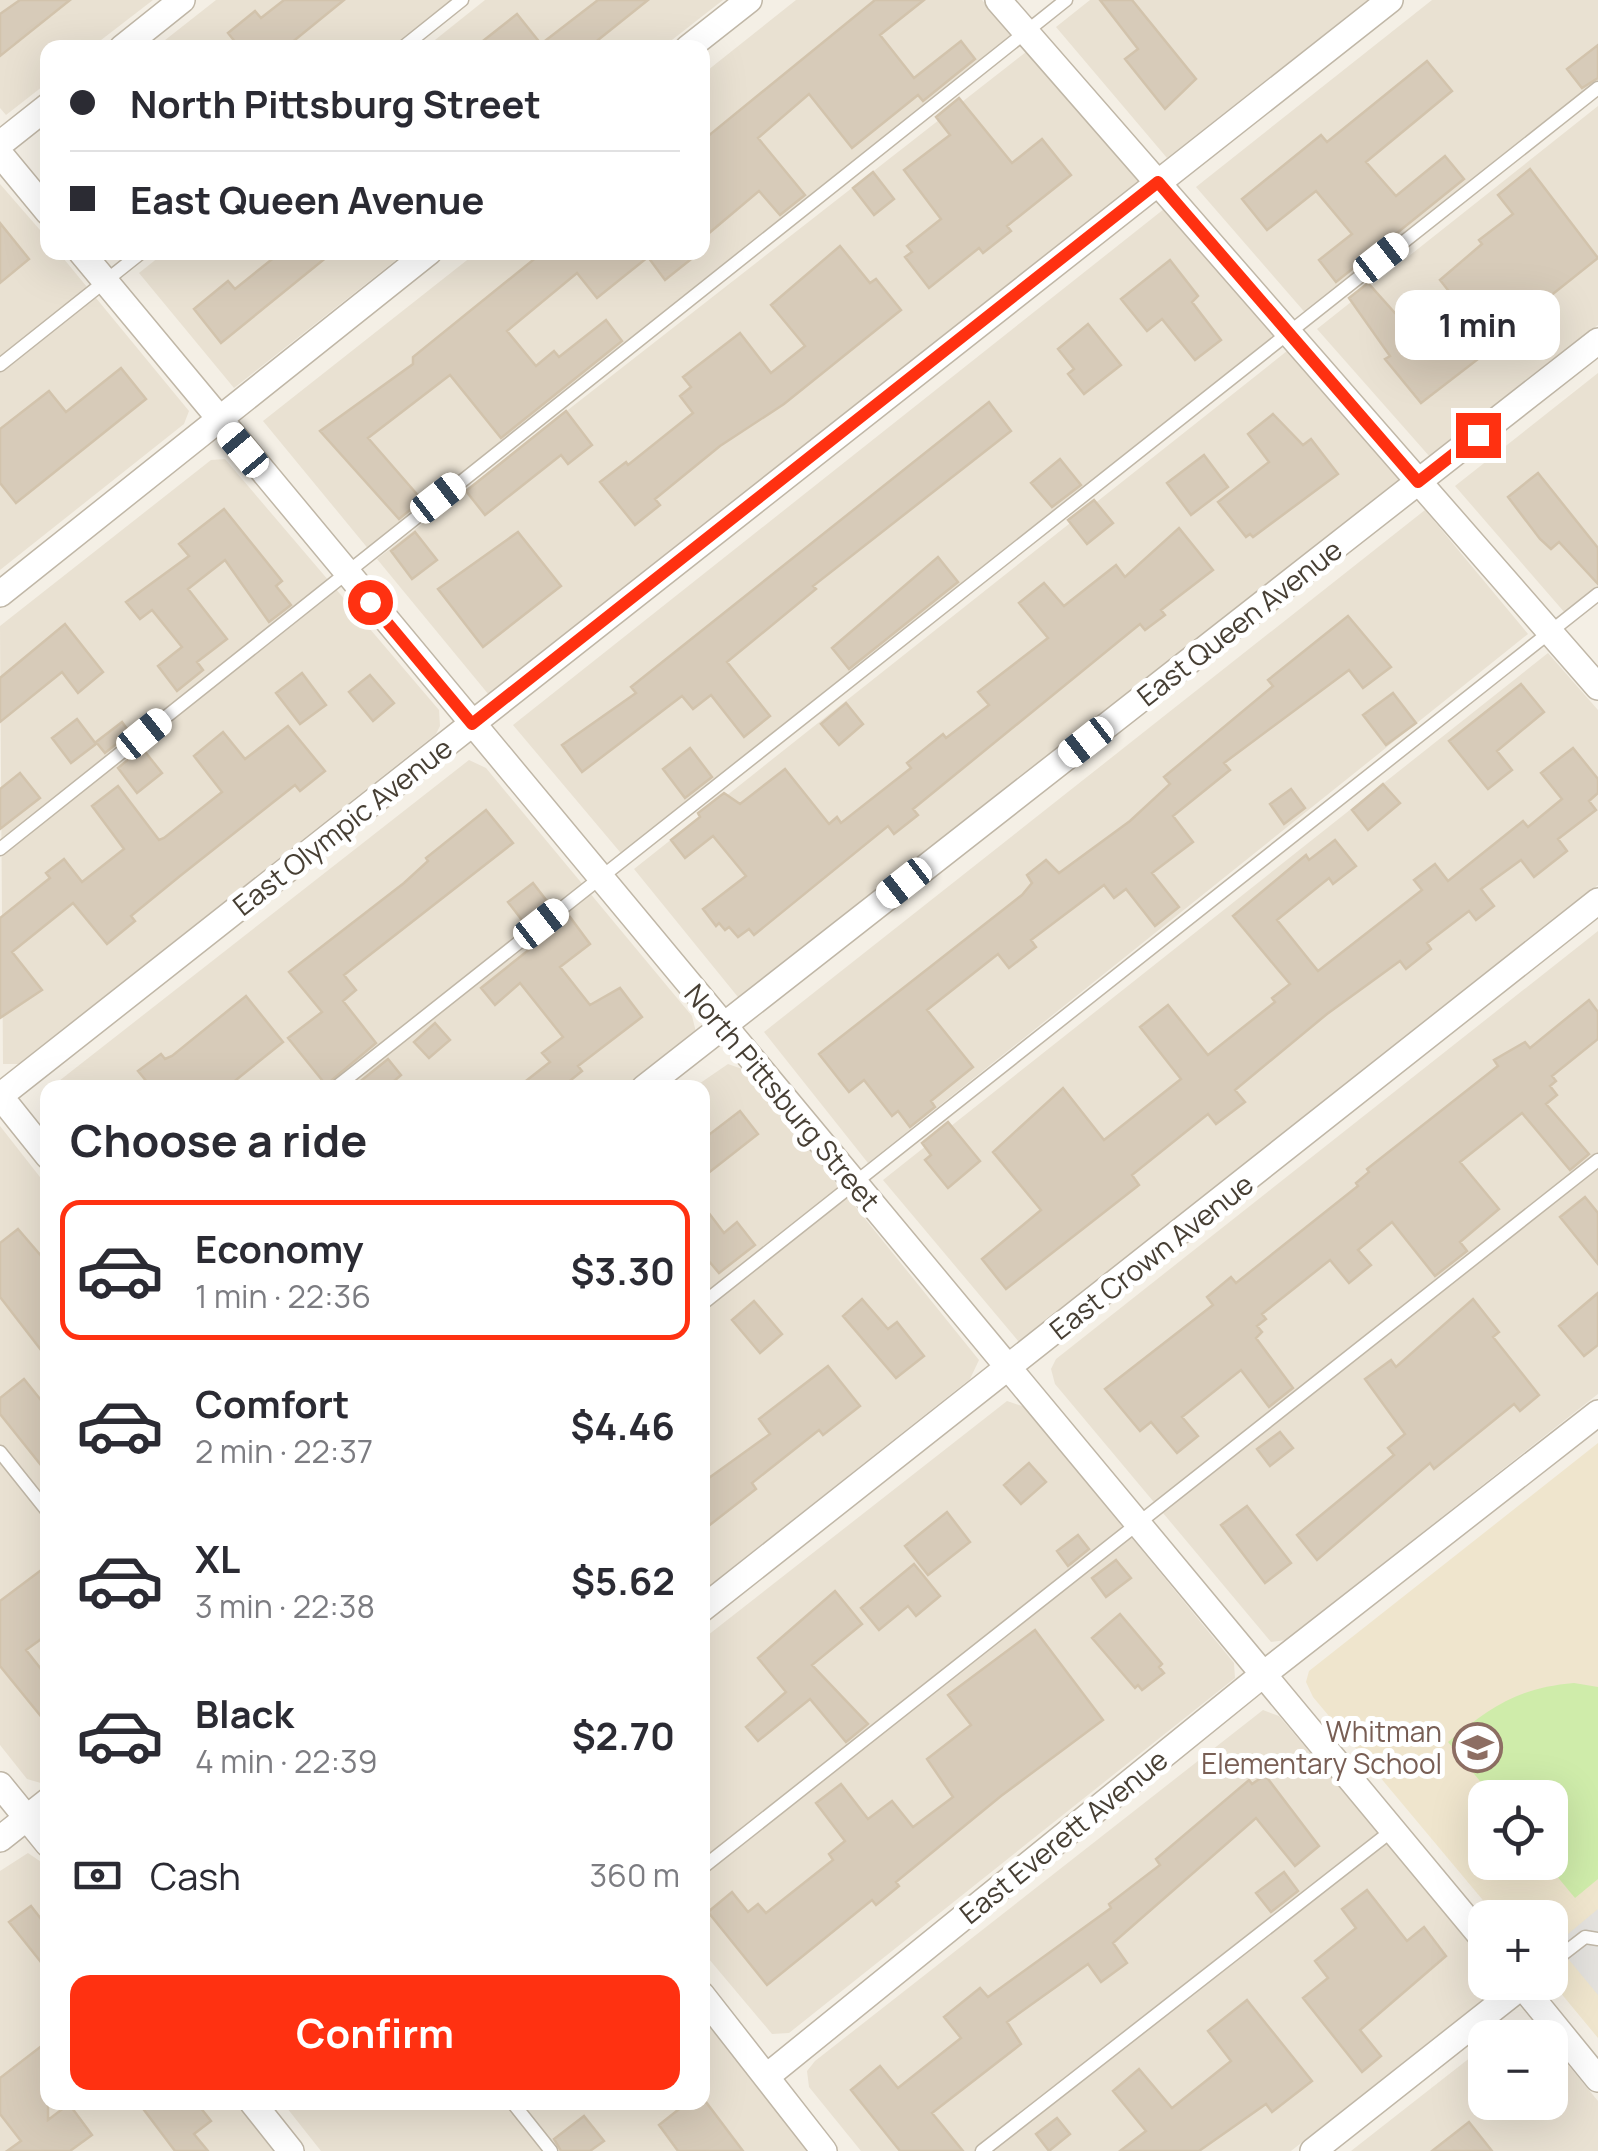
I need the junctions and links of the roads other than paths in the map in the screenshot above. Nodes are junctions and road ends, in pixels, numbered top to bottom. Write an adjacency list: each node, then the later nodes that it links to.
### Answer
1 (182, 0): 8 (street)
2 (462, 0): 9 (lane)
3 (749, 0): 10 (street)
4 (998, 0): 7 (street)
5 (1066, 0): 7 (lane)
6 (1390, 0): 15 (street, East Olympic Avenue)
7 (1026, 32): 15 (street); 26 (lane)
8 (132, 40)
9 (412, 40)
10 (698, 40)
11 (1598, 88): 21 (lane)
12 (40, 112): 13 (street)
13 (0, 144)
14 (0, 154): 16 (street)
15 (1158, 182): 21 (street); 31 (street, East Olympic Avenue)
16 (40, 202)
17 (87, 260): 20 (street, North Pittsburg Street)
18 (132, 260): 20 (lane)
19 (419, 260): 24 (street)
20 (105, 282): 23 (lane); 24 (street, North Pittsburg Street)
21 (1288, 331): 25 (street); 33 (lane)
22 (1598, 341): 25 (street, East Queen Avenue)
23 (0, 365)
24 (218, 419): 26 (street, North Pittsburg Street); 27 (street)
25 (1418, 482): 29 (street); 35 (street, East Queen Avenue)
26 (345, 572): 31 (street, North Pittsburg Street); 32 (lane)
27 (0, 594)
28 (1598, 594): 29 (lane)
29 (1550, 632): 30 (street); 41 (lane)
30 (1598, 687)
31 (472, 724): 33 (street, North Pittsburg Street); 38 (street, East Olympic Avenue)
32 (0, 849)
33 (600, 878): 35 (street, North Pittsburg Street); 36 (lane)
34 (1598, 901): 43 (street, East Crown Avenue)
35 (722, 1025): 37 (street, East Queen Avenue); 41 (street, North Pittsburg Street)
36 (345, 1080)
37 (654, 1080)
38 (0, 1096): 39 (street)
39 (40, 1146)
40 (1598, 1160): 47 (lane)
41 (856, 1183): 42 (lane); 43 (street, North Pittsburg Street)
42 (710, 1298)
43 (1011, 1368): 47 (street, North Pittsburg Street); 48 (street, East Crown Avenue)
44 (1598, 1413): 49 (street, East Everett Avenue)
45 (0, 1452): 46 (lane)
46 (40, 1502)
47 (1138, 1521): 49 (street, North Pittsburg Street); 56 (lane)
48 (710, 1603)
49 (1264, 1673): 53 (street, North Pittsburg Street); 63 (street, East Everett Avenue)
50 (0, 1785): 52 (street)
51 (40, 1807): 52 (street)
52 (26, 1818): 54 (street); 55 (street)
53 (1394, 1829): 57 (street, North Pittsburg Street); 70 (lane)
54 (40, 1835)
55 (0, 1839)
56 (710, 1862)
57 (1468, 1920)
58 (1592, 1938): 59 (lane)
59 (1568, 1953)
60 (1502, 2000): 71 (street)
61 (1535, 2000): 64 (street)
62 (710, 2005): 63 (street)
63 (766, 2077): 69 (street)
64 (1598, 2079)
65 (258, 2110): 67 (street)
66 (518, 2110): 68 (lane)
67 (291, 2151)
68 (550, 2151)
69 (824, 2151)
70 (982, 2151)
71 (1313, 2151)

